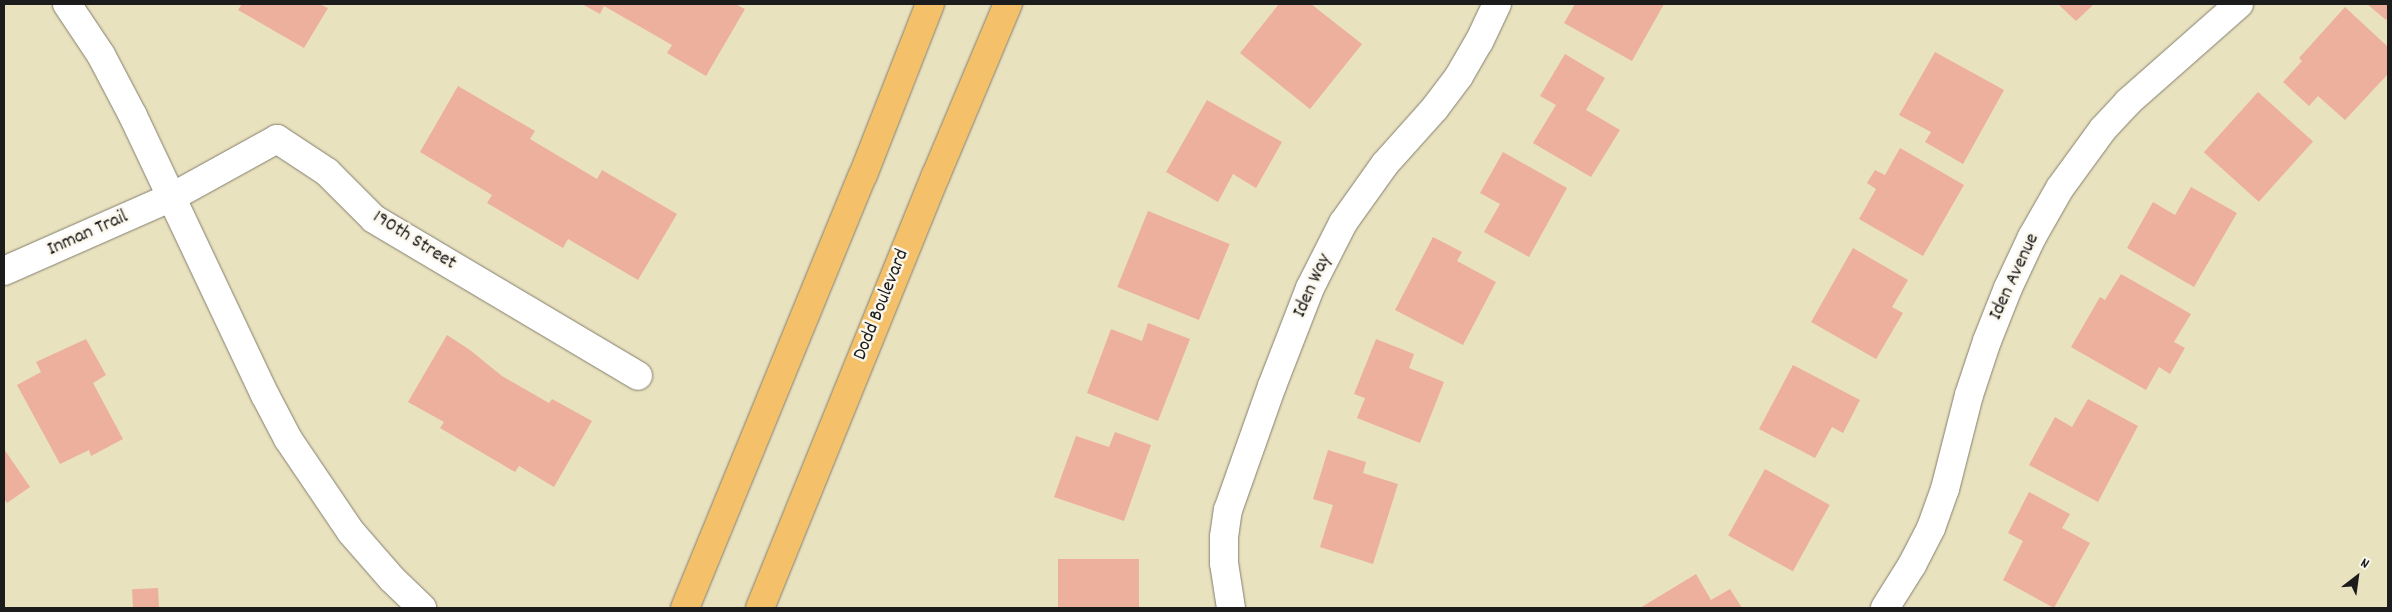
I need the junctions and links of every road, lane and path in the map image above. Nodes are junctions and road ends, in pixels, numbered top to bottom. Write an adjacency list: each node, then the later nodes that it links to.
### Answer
1 (67, 4): 6 (street)
2 (930, 4): 10 (main road)
3 (1008, 4): 11 (main road, Dodd Boulevard)
4 (1497, 4): 12 (street, Iden Way)
5 (2239, 4): 13 (street, Iden Avenue)
6 (172, 197): 7 (street, Inman Trail); 8 (street, 190th Street); 9 (street)
7 (4, 271)
8 (638, 376)
9 (422, 608)
10 (685, 608)
11 (760, 608)
12 (1231, 608)
13 (1885, 608)

